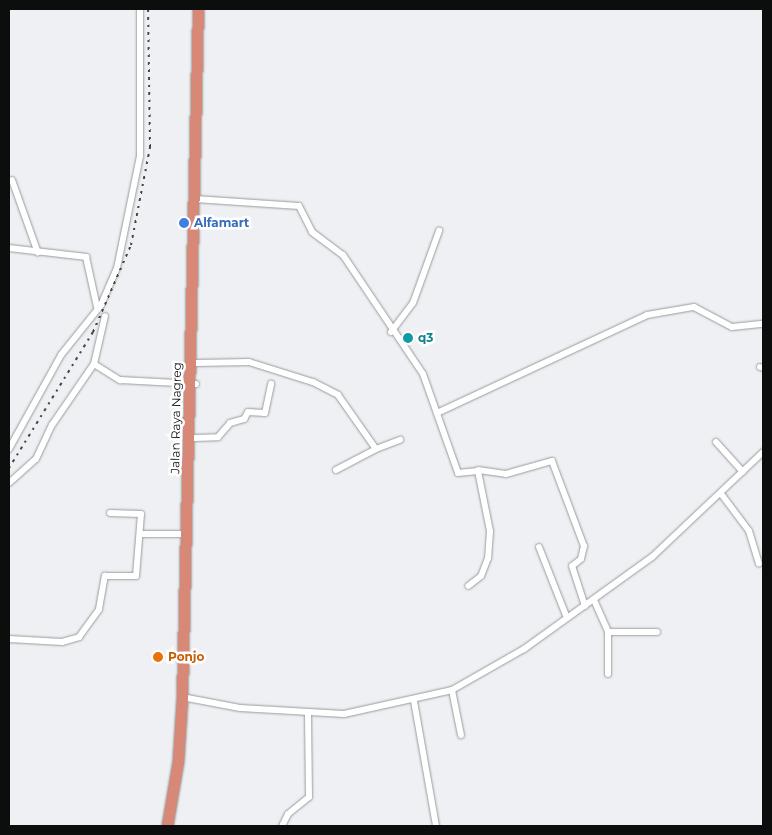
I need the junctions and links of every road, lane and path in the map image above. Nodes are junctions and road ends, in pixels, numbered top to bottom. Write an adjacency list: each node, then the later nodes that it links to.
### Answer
1 (140, 9): 10 (street)
2 (198, 9): 5 (highway, Jalan Raya Nagreg)
3 (205, 9): 5 (highway, Jalan Raya Nagreg)
4 (12, 180): 8 (street)
5 (198, 200): 13 (street); 14 (highway, Jalan Raya Nagreg); 16 (highway, Jalan Raya Nagreg)
6 (439, 232): 13 (street)
7 (9, 248): 8 (street); 9 (street)
8 (38, 253): 10 (street)
9 (9, 256)
10 (97, 307): 22 (street)
11 (104, 316): 15 (street)
12 (763, 324): 18 (street)
13 (392, 332): 18 (street)
14 (196, 362): 16 (highway, Jalan Raya Nagreg); 23 (street)
15 (94, 364): 16 (street); 28 (street)
16 (193, 384): 19 (highway, Jalan Raya Nagreg); 32 (highway, Jalan Raya Nagreg)
17 (271, 384): 19 (street)
18 (437, 413): 26 (street)
19 (195, 438): 44 (highway, Jalan Raya Nagreg)
20 (400, 440): 23 (street)
21 (716, 442): 27 (street)
22 (9, 449)
23 (376, 450): 25 (street)
24 (763, 452): 27 (street)
25 (336, 470)
26 (478, 470): 35 (street); 37 (street)
27 (744, 472): 29 (street)
28 (9, 484)
29 (722, 494): 34 (street); 36 (street)
30 (110, 514): 31 (street)
31 (143, 534): 32 (street); 41 (street)
32 (187, 534): 44 (highway, Jalan Raya Nagreg)
33 (539, 547): 38 (street)
34 (759, 564)
35 (468, 586)
36 (594, 600): 37 (street); 39 (street)
37 (585, 606): 38 (street)
38 (567, 618): 43 (street)
39 (608, 632): 40 (street); 42 (street)
40 (656, 632)
41 (9, 639)
42 (608, 674)
43 (452, 690): 45 (street); 47 (street)
44 (185, 697): 46 (street); 48 (highway, Jalan Raya Nagreg); 49 (highway, Jalan Raya Nagreg)
45 (414, 701): 46 (street); 51 (street)
46 (308, 713): 50 (street)
47 (461, 735)
48 (167, 826)
49 (175, 826)
50 (282, 826)
51 (436, 826)

